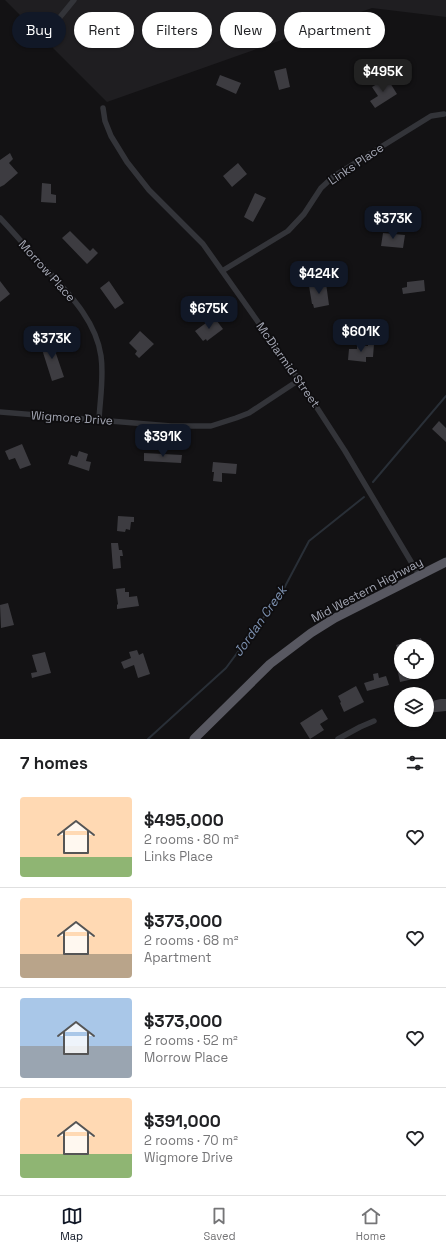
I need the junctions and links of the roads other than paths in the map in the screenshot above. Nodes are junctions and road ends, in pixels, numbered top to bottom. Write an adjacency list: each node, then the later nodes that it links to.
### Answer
1 (74, 0): 2 (street)
2 (64, 12)
3 (103, 108): 6 (street, McDiarmid Street)
4 (444, 114): 6 (street, Links Place)
5 (0, 218): 9 (street, Morrow Place)
6 (222, 271): 7 (street, McDiarmid Street)
7 (299, 380): 9 (street, Wigmore Drive); 11 (street, McDiarmid Street)
8 (0, 412): 9 (street, Wigmore Drive)
9 (99, 420)
10 (446, 562): 11 (highway, Mid Western Highway)
11 (419, 575): 13 (highway, Mid Western Highway)
12 (374, 721): 14 (street)
13 (194, 739)
14 (338, 739)

